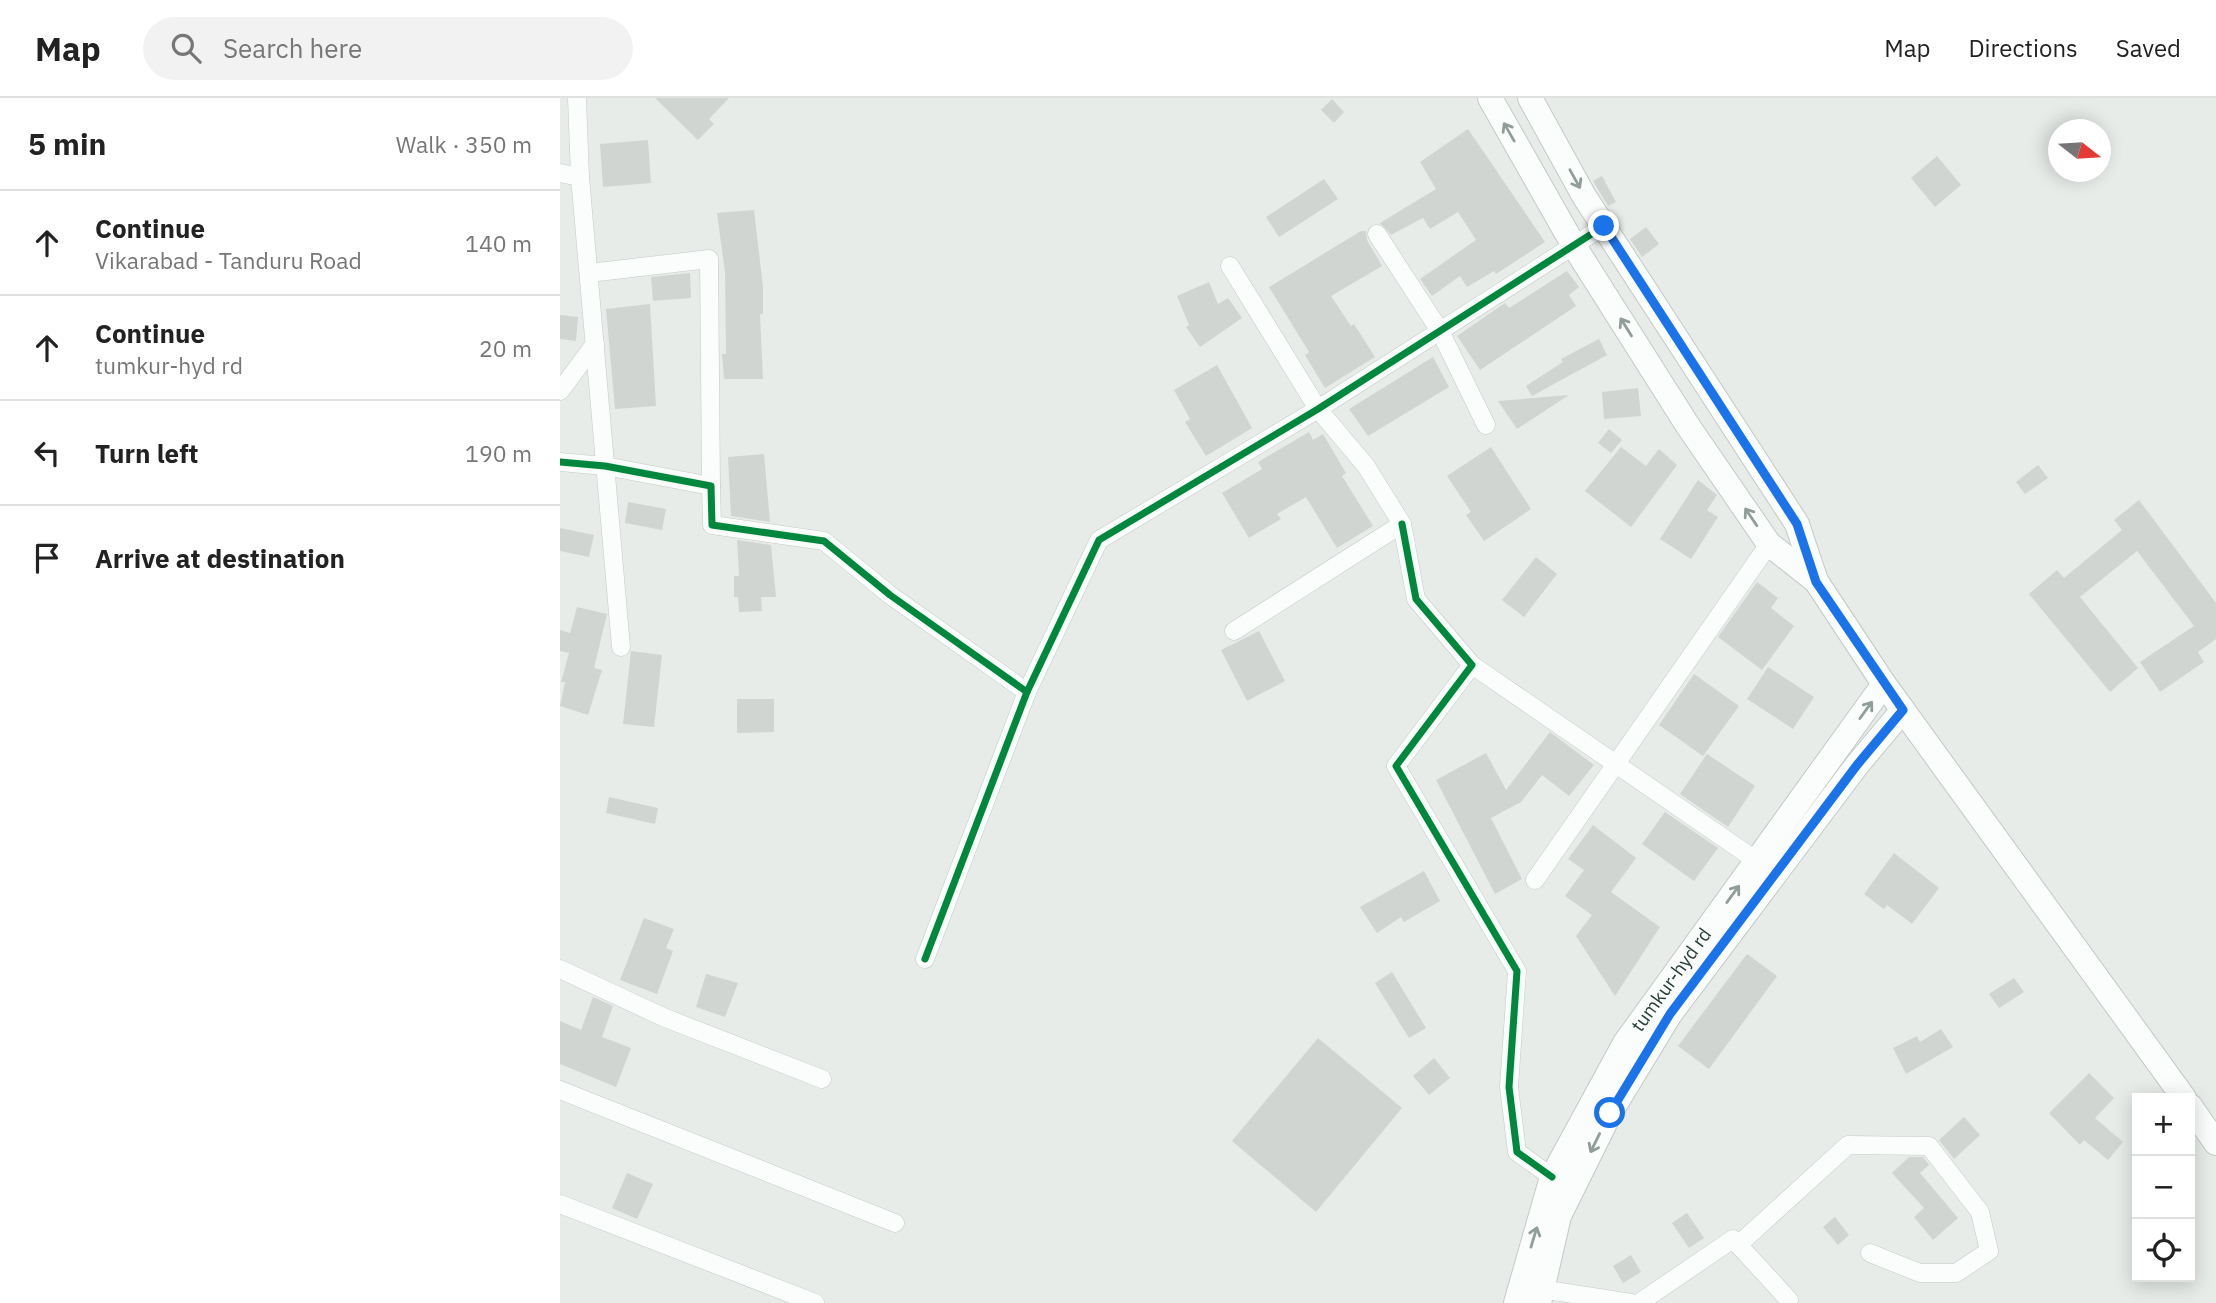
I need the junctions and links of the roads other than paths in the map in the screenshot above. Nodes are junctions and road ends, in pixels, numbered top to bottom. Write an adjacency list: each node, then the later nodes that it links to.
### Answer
1 (577, 98): 5 (street)
2 (1490, 98): 8 (main road, one-way to 2)
3 (1530, 98): 6 (main road, one-way to 6)
4 (560, 173): 5 (street)
5 (580, 177): 10 (street)
6 (1604, 226): 8 (street); 21 (main road)
7 (1377, 234): 11 (street)
8 (1574, 246): 11 (street); 20 (main road, one-way to 8)
9 (1230, 266): 14 (street)
10 (589, 273): 12 (street); 18 (street)
11 (1440, 331): 14 (street); 15 (street)
12 (595, 344): 13 (street); 17 (street)
13 (560, 391)
14 (1318, 408): 19 (street); 26 (street)
15 (1486, 425)
16 (560, 462): 17 (street)
17 (606, 466): 18 (street); 23 (street)
18 (711, 486): 26 (street)
19 (1402, 524): 22 (street); 24 (street)
20 (1769, 544): 21 (main road); 28 (street)
21 (1816, 582): 25 (main road)
22 (1234, 631)
23 (621, 647)
24 (1472, 665): 28 (street); 38 (street)
25 (1884, 684): 27 (main road); 29 (main road, tumkur-hyd rd, one-way to 25)
26 (1027, 692): 31 (street)
27 (1903, 710): 35 (main road); 43 (main road, one-way to 43)
28 (1617, 764): 29 (street); 30 (street)
29 (1757, 861): 38 (main road, tumkur-hyd rd, one-way to 29)
30 (1535, 880)
31 (925, 959)
32 (560, 969): 33 (street)
33 (822, 1079)
34 (560, 1090): 40 (street)
35 (2180, 1093)
36 (2195, 1114): 37 (main road)
37 (2216, 1143)
38 (1552, 1177): 46 (main road, tumkur-hyd rd, one-way to 38)
39 (560, 1204): 45 (street)
40 (895, 1223)
41 (1738, 1245): 42 (street); 44 (street); 48 (street)
42 (1870, 1252)
43 (1540, 1296): 47 (street)
44 (1790, 1300)
45 (815, 1303)
46 (1516, 1303)
47 (1631, 1303)
48 (1639, 1303)

